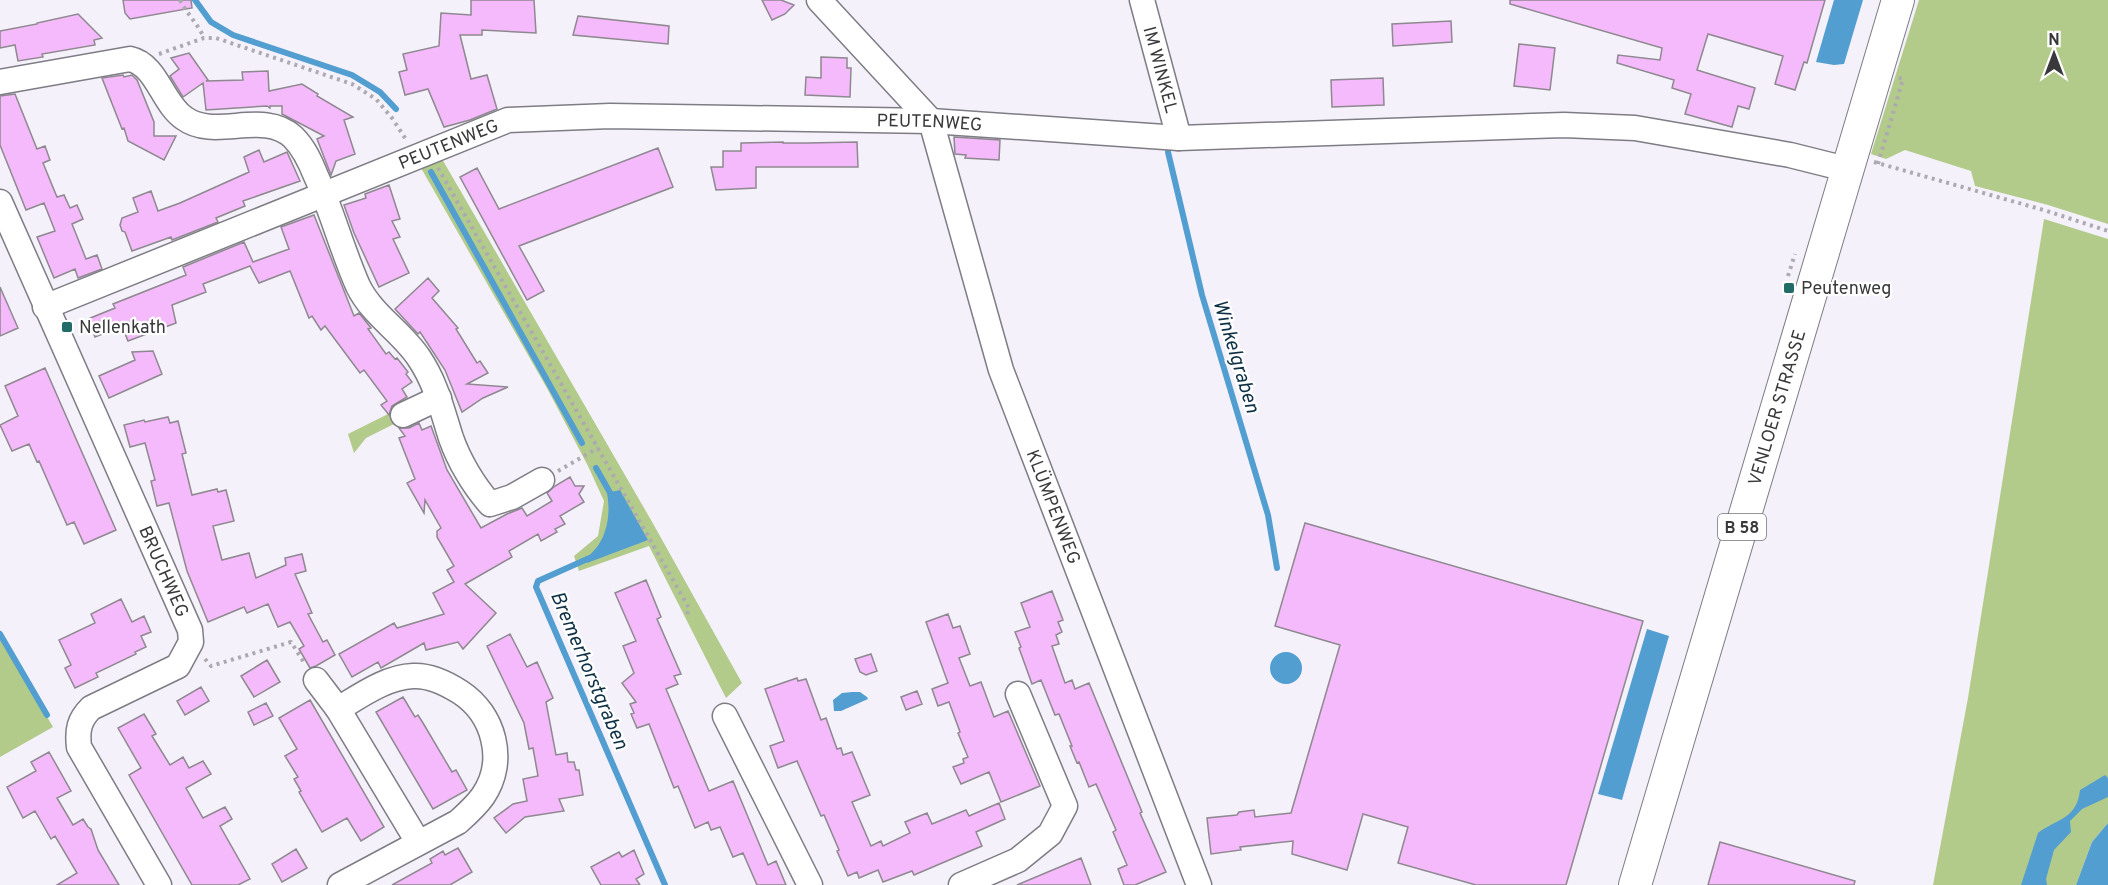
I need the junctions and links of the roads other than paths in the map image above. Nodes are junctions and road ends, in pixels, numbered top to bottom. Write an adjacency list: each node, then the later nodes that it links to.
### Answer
1 (819, 0): 5 (street)
2 (1142, 0): 6 (street, IM WINKEL)
3 (1898, 0): 7 (main road, VENLOER STRASSE / B 58)
4 (0, 82): 8 (street)
5 (931, 121): 6 (street, PEUTENWEG); 8 (street, PEUTENWEG); 23 (street, KLÜMPENWEG)
6 (1179, 138): 7 (street, PEUTENWEG)
7 (1848, 162): 24 (main road, VENLOER STRASSE / B 58)
8 (325, 195): 10 (street, PEUTENWEG); 11 (street)
9 (0, 202): 10 (street, BRUCHWEG)
10 (45, 307): 19 (street, BRUCHWEG)
11 (439, 398): 12 (street); 13 (street)
12 (403, 415)
13 (542, 480)
14 (316, 680): 16 (street)
15 (1018, 694): 22 (street)
16 (338, 709): 18 (street); 18 (street)
17 (725, 716): 21 (street)
18 (418, 842): 20 (street)
19 (159, 885)
20 (340, 885)
21 (810, 885)
22 (961, 885)
23 (1199, 885)
24 (1635, 885)

